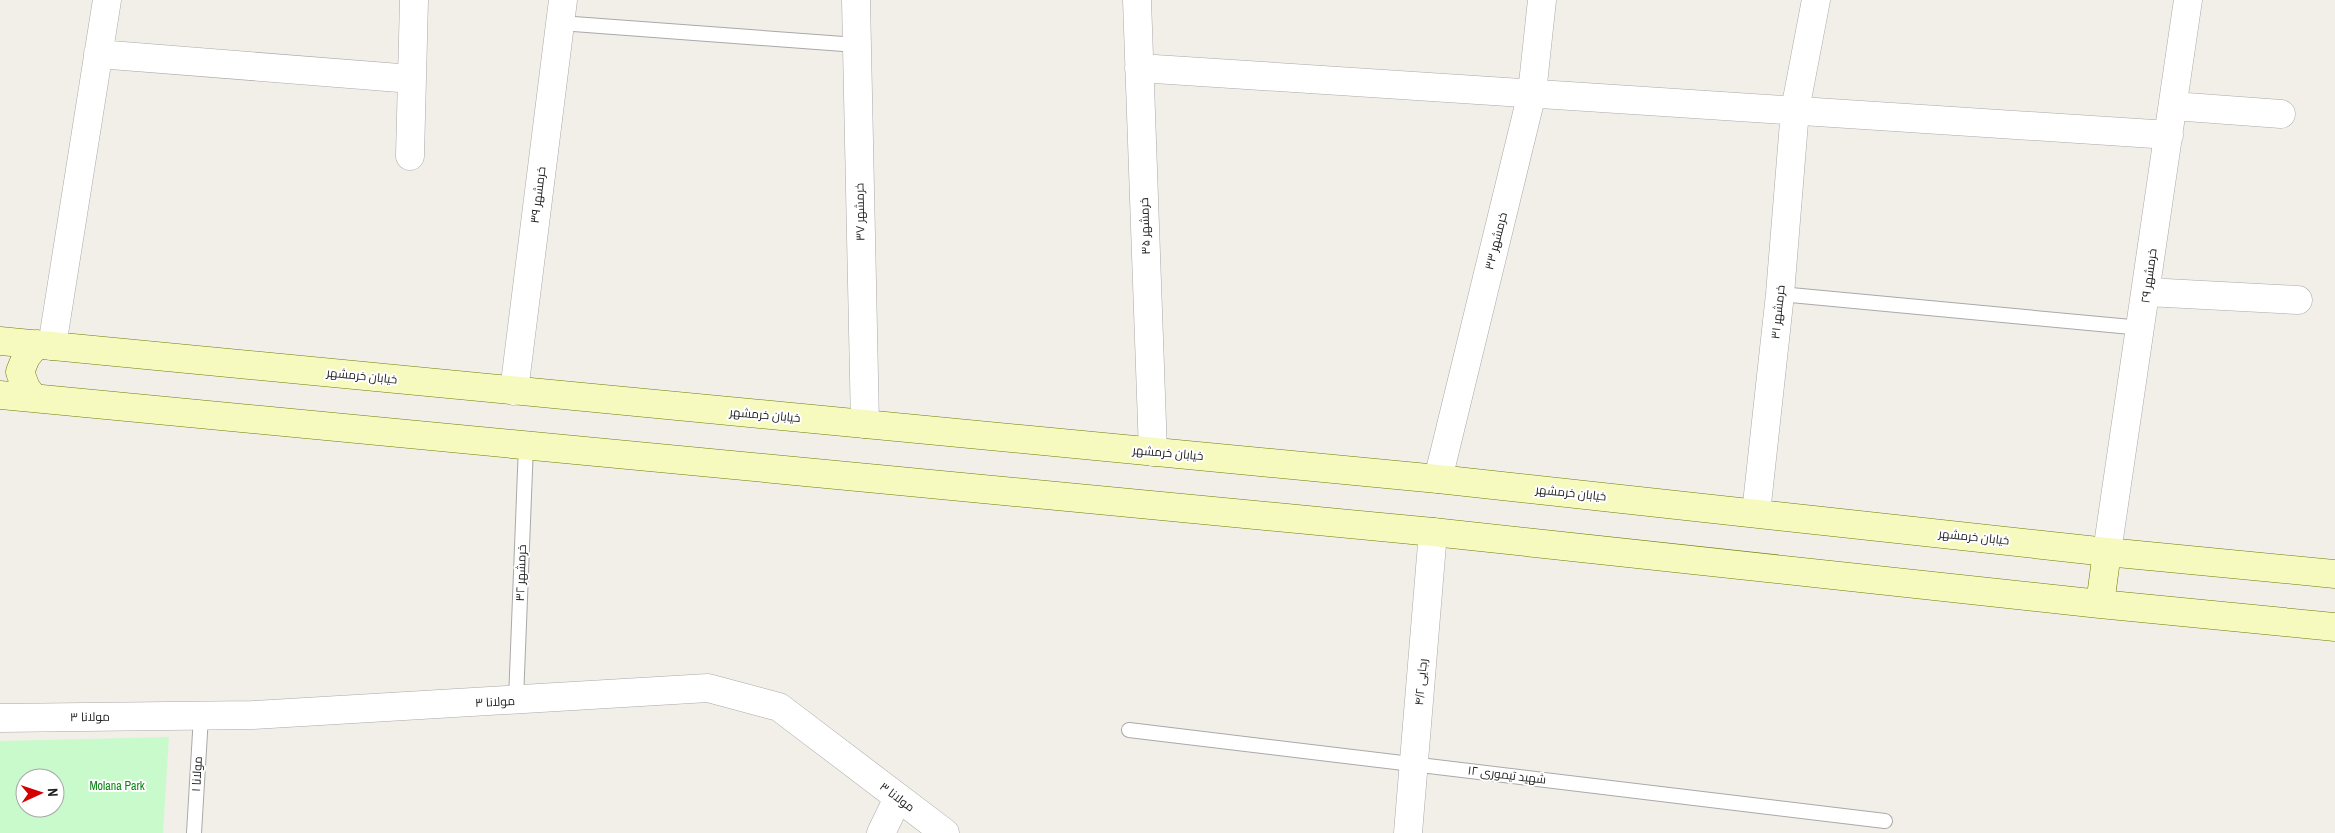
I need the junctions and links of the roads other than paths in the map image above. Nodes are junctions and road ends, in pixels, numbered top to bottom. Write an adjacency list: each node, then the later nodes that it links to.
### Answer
1 (106, 0): 10 (street)
2 (414, 0): 12 (street)
3 (856, 0): 9 (street, خرمشهر ۳۷)
4 (1137, 0): 11 (street, خرمشهر ۳۵)
5 (1542, 0): 13 (street, خرمشهر ۳۳)
6 (1816, 0): 15 (street, خرمشهر ۳۱)
7 (2188, 0): 14 (street, خرمشهر ۲۹)
8 (562, 11): 9 (lane); 25 (street, خرمشهر ۳۹)
9 (857, 45): 28 (street, خرمشهر ۳۷)
10 (98, 54): 12 (street); 24 (street)
11 (1139, 68): 13 (street); 30 (street, خرمشهر ۳۵)
12 (412, 79): 18 (street)
13 (1532, 93): 15 (street); 31 (street, خرمشهر ۳۳)
14 (2173, 106): 16 (street); 17 (street, خرمشهر ۲۹)
15 (1795, 110): 17 (street); 20 (street, خرمشهر ۳۱)
16 (2281, 114)
17 (2169, 135): 19 (street, خرمشهر ۲۹)
18 (410, 156)
19 (2147, 292): 21 (street); 22 (street, خرمشهر ۲۹)
20 (1780, 294): 22 (lane); 32 (street, خرمشهر ۳۱)
21 (2298, 300)
22 (2142, 328): 34 (street, خرمشهر ۲۹)
23 (0, 341): 24 (main road, خیابان خرمشهر)
24 (44, 345): 25 (main road, خیابان خرمشهر); 27 (main road)
25 (514, 391): 28 (main road, خیابان خرمشهر)
26 (0, 395): 27 (main road)
27 (34, 398): 29 (main road)
28 (865, 424): 30 (main road, خیابان خرمشهر)
29 (526, 445): 33 (main road); 38 (lane, خرمشهر ۳۲)
30 (1153, 452): 31 (main road, خیابان خرمشهر)
31 (1438, 479): 32 (main road, خیابان خرمشهر)
32 (1756, 513): 34 (main road, خیابان خرمشهر)
33 (1433, 532): 36 (main road); 42 (street, رجایی ۴/۲)
34 (2107, 552): 35 (main road, خیابان خرمشهر); 36 (main road)
35 (2335, 574)
36 (2100, 604): 37 (main road)
37 (2335, 627)
38 (516, 700): 39 (street, مولانا ۳); 43 (street, مولانا ۳)
39 (200, 716): 40 (street, مولانا ۳); 45 (lane, مولانا ۱)
40 (0, 718)
41 (1129, 730): 42 (lane, شهید تیموری ۱۲)
42 (1414, 764): 44 (lane, شهید تیموری ۱۲); 48 (street, رجایی ۴/۲)
43 (898, 798): 46 (street); 47 (street, مولانا ۳)
44 (1885, 821)
45 (194, 833)
46 (881, 833)
47 (945, 833)
48 (1408, 833)

